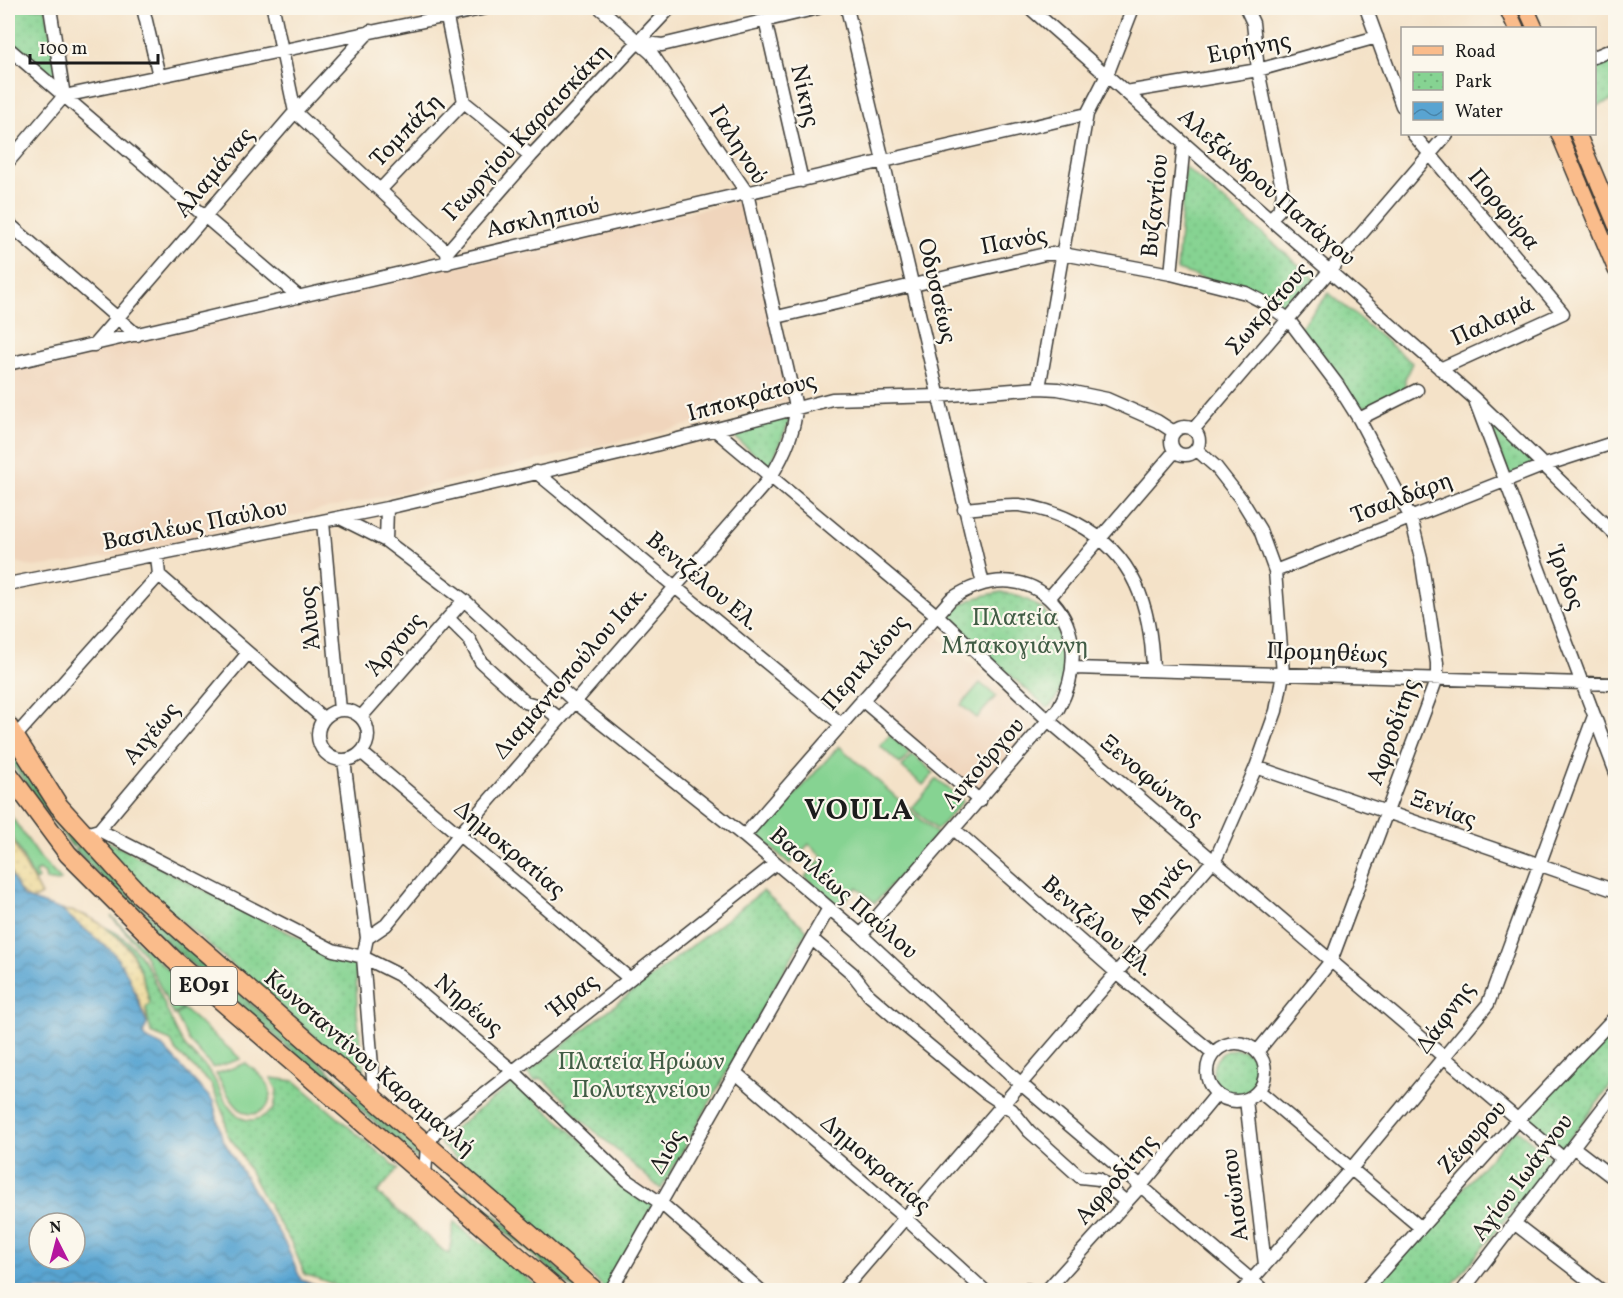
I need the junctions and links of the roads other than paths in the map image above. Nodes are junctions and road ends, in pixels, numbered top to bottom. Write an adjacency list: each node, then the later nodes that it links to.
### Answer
1 (50, 8): 30 (street)
2 (143, 8): 28 (street)
3 (273, 8): 24 (street)
4 (486, 8): 15 (street)
5 (600, 8): 21 (street, Γαληνού)
6 (670, 8): 21 (street, Γεωργίου Καραισκάκη)
7 (818, 8): 16 (street)
8 (847, 8): 42 (street, Οδυσσέως)
9 (1030, 8): 27 (street, Αλεξάνδρου Παπάγου)
10 (1133, 8): 27 (street)
11 (1246, 8): 26 (street)
12 (1366, 8): 20 (street)
13 (1507, 8): 17 (main road)
14 (1526, 8): 18 (main road)
15 (446, 11): 19 (street); 31 (street)
16 (765, 20): 21 (street); 44 (street, Νίκης)
17 (1516, 27)
18 (1535, 27)
19 (370, 31): 24 (street); 33 (street, Αλαμάνας)
20 (1377, 38): 26 (street, Ειρήνης); 32 (street)
21 (640, 42): 41 (street, Γεωργίου Καραισκάκη); 46 (street, Γαληνού)
22 (8, 48): 30 (street)
23 (1616, 48): 25 (street)
24 (282, 50): 28 (street); 33 (street)
25 (1596, 56)
26 (1258, 70): 29 (street, Ειρήνης); 48 (street)
27 (1107, 75): 29 (street, Αλεξάνδρου Παπάγου); 34 (street)
28 (159, 76): 30 (street)
29 (1126, 92): 39 (street, Αλεξάνδρου Παπάγου)
30 (64, 96): 43 (street); 47 (street)
31 (464, 102): 41 (street); 45 (street, Τομπάζη)
32 (1401, 103)
33 (295, 112): 45 (street); 47 (street, Αλαμάνας)
34 (1088, 114): 42 (street, Ασκληπιού); 51 (street)
35 (1414, 135): 40 (street, Πορφύρα)
36 (1446, 135): 40 (street, Σωκράτους)
37 (1559, 135): 53 (main road)
38 (1578, 135): 50 (main road)
39 (1184, 143): 48 (street, Αλεξάνδρου Παπάγου); 55 (street, Βυζαντίου)
40 (1429, 155): 54 (street, Σωκράτους); 58 (street, Πορφύρα)
41 (531, 156): 52 (street, Γεωργίου Καραισκάκη)
42 (885, 161): 44 (street, Ασκληπιού); 56 (street, Οδυσσέως)
43 (8, 162)
44 (802, 181): 46 (street, Ασκληπιού)
45 (380, 190): 52 (street)
46 (747, 193): 52 (street, Ασκληπιού); 59 (street, Γαληνού)
47 (205, 218): 57 (street); 60 (street, Αλαμάνας)
48 (1270, 219): 54 (street, Αλεξάνδρου Παπάγου)
49 (8, 223): 60 (street)
50 (1616, 225)
51 (1063, 254): 55 (street, Πανός); 56 (street, Πανός); 66 (street)
52 (447, 257): 57 (street, Ασκληπιού)
53 (1616, 270)
54 (1329, 271): 61 (street, Σωκράτους); 65 (street, Αλεξάνδρου Παπάγου)
55 (1171, 274): 61 (street, Πανός)
56 (914, 285): 59 (street, Πανός); 68 (street, Οδυσσέως)
57 (299, 297): 62 (street, Ασκληπιού)
58 (1563, 313): 65 (street, Παλαμά)
59 (777, 317): 70 (street, Γαληνού)
60 (118, 318): 62 (street); 63 (street, Αλαμάνας)
61 (1288, 319): 71 (street, Αφροδίτης); 73 (street, Σωκράτους)
62 (137, 335): 63 (street, Ασκληπιού)
63 (94, 345): 64 (street, Ασκληπιού)
64 (8, 364)
65 (1440, 369): 69 (street, Αλεξάνδρου Παπάγου)
66 (1039, 388): 68 (street, Ιπποκράτους); 74 (street, Ιπποκράτους)
67 (1417, 390): 71 (street)
68 (938, 396): 70 (street, Ιπποκράτους); 83 (street, Οδυσσέως)
69 (1474, 399): 78 (street, Αλεξάνδρου Παπάγου); 81 (street, Ίριδος)
70 (796, 407): 72 (street, Ιπποκράτους); 80 (street, Διαμαντοπούλου Ιακ.)
71 (1359, 419): 85 (street, Αφροδίτης)
72 (716, 430): 79 (street, Ιπποκράτους); 80 (street, Ξενοφώντος)
73 (1193, 430): 74 (street); 76 (street)
74 (1174, 432): 77 (street)
75 (1616, 442): 78 (street, Τσαλδάρη)
76 (1196, 449): 77 (street); 91 (street, Αθηνάς)
77 (1175, 451): 88 (street)
78 (1545, 465): 81 (street, Τσαλδάρη); 87 (street, Αλεξάνδρου Παπάγου)
79 (536, 472): 82 (street, Ιπποκράτους); 95 (street, Βενιζέλου Ελ.)
80 (770, 478): 95 (street, Διαμαντοπούλου Ιακ.); 98 (street, Ξενοφώντος)
81 (1505, 481): 85 (street, Τσαλδάρη); 105 (street, Ίριδος)
82 (387, 508): 84 (street, Ιπποκράτους); 89 (street)
83 (964, 509): 88 (street); 94 (street, Οδυσσέως)
84 (340, 518): 86 (street, Βασιλέως Παύλου); 89 (street, Βασιλέως Παύλου)
85 (1411, 518): 91 (street, Τσαλδάρη); 104 (street, Αφροδίτης)
86 (323, 522): 90 (street, Βασιλέως Παύλου); 109 (street, Άλυος)
87 (1616, 535)
88 (1101, 538): 96 (street); 102 (street)
89 (386, 541): 97 (street, Βασιλέως Παύλου)
90 (157, 556): 92 (street); 93 (street, Βασιλέως Παύλου)
91 (1275, 571): 103 (street, Αθηνάς)
92 (159, 575): 100 (street); 116 (street)
93 (8, 584)
94 (983, 584): 96 (street, Περικλέους); 98 (street, Περικλέους)
95 (674, 586): 108 (street, Διαμαντοπούλου Ιακ.); 115 (street, Βενιζέλου Ελ.)
96 (1049, 598): 101 (street, Λυκούργου)
97 (464, 600): 99 (street, Άργους); 108 (street, Βασιλέως Παύλου)
98 (935, 614): 107 (street, Περικλέους); 114 (street, Ξενοφώντος)
99 (448, 618): 111 (street, Άργους); 113 (street)
100 (248, 652): 112 (street); 125 (street, Αιγέως)
101 (1074, 668): 102 (street, Προμηθέως); 114 (street, Λυκούργου)
102 (1153, 670): 103 (street, Προμηθέως)
103 (1283, 674): 104 (street, Προμηθέως); 119 (street, Αθηνάς)
104 (1437, 678): 105 (street, Προμηθέως); 123 (street, Αφροδίτης)
105 (1581, 682): 106 (street, Προμηθέως); 110 (street, Ίριδος)
106 (1616, 684)
107 (862, 700): 115 (street, Περικλέους); 122 (street)
108 (574, 702): 113 (street, Διαμαντοπούλου Ιακ.); 127 (street, Βασιλέως Παύλου)
109 (340, 710): 111 (street); 112 (street)
110 (1594, 716): 121 (street, Ίριδος); 130 (street, Δάφνης)
111 (361, 717): 117 (street)
112 (324, 719): 118 (street)
113 (560, 719): 126 (street, Διαμαντοπούλου Ιακ.)
114 (1049, 721): 122 (street, Λυκούργου); 128 (street, Ξενοφώντος)
115 (841, 724): 127 (street, Περικλέους)
116 (11, 732): 125 (highway, Κωνσταντίνου Καραμανλή / ΕΟ91)
117 (361, 752): 118 (street); 126 (street, Δημοκρατίας)
118 (344, 760): 134 (street)
119 (1256, 767): 123 (street, Ξενίας); 128 (street, Αθηνάς)
120 (8, 773): 158 (highway, Κωνσταντίνου Καραμανλή / ΕΟ91)
121 (1616, 773)
122 (980, 801): 124 (street, Λυκούργου)
123 (1388, 812): 130 (street, Ξενίας); 137 (street, Αφροδίτης)
124 (955, 830): 133 (street, Λυκούργου); 138 (street, Βενιζέλου Ελ.)
125 (91, 832): 136 (street, Νηρέως); 151 (highway, Κωνσταντίνου Καραμανλή / ΕΟ91)
126 (459, 835): 134 (street, Διαμαντοπούλου Ιακ.); 139 (street, Δημοκρατίας)
127 (744, 836): 129 (street, Βασιλέως Παύλου)
128 (1213, 860): 137 (street, Ξενοφώντος); 138 (street, Αθηνάς)
129 (776, 864): 132 (street, Βασιλέως Παύλου); 139 (street, Ήρας)
130 (1537, 866): 131 (street, Ξενίας); 143 (street, Δάφνης)
131 (1616, 891)
132 (829, 908): 133 (street, Βασιλέως Παύλου); 135 (street, Διός)
133 (861, 935): 146 (street, Βασιλέως Παύλου)
134 (367, 938): 136 (street)
135 (812, 939): 145 (street, Διός); 152 (street)
136 (363, 957): 144 (street, Νηρέως); 151 (street)
137 (1331, 961): 141 (street, Αφροδίτης); 143 (street, Ξενοφώντος)
138 (1118, 974): 142 (street, Βενιζέλου Ελ.); 146 (street, Αθηνάς)
139 (630, 979): 144 (street, Ήρας)
140 (1616, 1016): 153 (street, Ζέφυρου)
141 (1257, 1052): 142 (street); 147 (street)
142 (1214, 1053): 148 (street)
143 (1444, 1059): 153 (street, Ξενοφώντος); 157 (street, Δάφνης)
144 (513, 1071): 154 (street, Ήρας); 162 (street, Νηρέως)
145 (737, 1074): 162 (street, Διός); 163 (street, Δημοκρατίας)
146 (1021, 1084): 152 (street, Αθηνάς); 160 (street, Βασιλέως Παύλου)
147 (1259, 1091): 149 (street); 157 (street)
148 (1216, 1095): 149 (street); 160 (street, Αφροδίτης)
149 (1246, 1100): 166 (street, Αισώπου)
150 (1613, 1100): 155 (street, Αγίου Ιωάννου)
151 (375, 1102): 154 (highway, Κωνσταντίνου Καραμανλή / ΕΟ91)
152 (1004, 1104): 161 (street); 163 (street, Αθηνάς)
153 (1519, 1118): 156 (street, Ξενοφώντος); 165 (street, Ζέφυρου)
154 (427, 1145): 158 (street); 169 (highway, Κωνσταντίνου Καραμανλή / ΕΟ91)
155 (1573, 1147): 156 (street, Αγίου Ιωάννου); 159 (street)
156 (1564, 1159): 164 (street, Αγίου Ιωάννου)
157 (1350, 1170): 165 (street); 166 (street, Δάφνης)
158 (425, 1176): 168 (highway, Κωνσταντίνου Καραμανλή / ΕΟ91)
159 (1616, 1180)
160 (1140, 1187): 161 (street, Αφροδίτης); 167 (street, Βασιλέως Παύλου)
161 (1126, 1202): 176 (street, Αφροδίτης)
162 (662, 1204): 170 (street, Διός); 171 (street, Νηρέως)
163 (905, 1218): 172 (street, Αθηνάς); 173 (street, Δημοκρατίας)
164 (1514, 1224): 180 (street, Αγίου Ιωάννου); 181 (street)
165 (1420, 1227): 179 (street, Ζέφυρου)
166 (1265, 1265): 167 (street, Αισώπου)
167 (1252, 1280): 177 (street); 178 (street, Βασιλέως Παύλου)
168 (557, 1290)
169 (594, 1290)
170 (611, 1290)
171 (760, 1290)
172 (843, 1290)
173 (984, 1290)
174 (1009, 1290): 175 (street)
175 (1029, 1290)
176 (1047, 1290)
177 (1243, 1290)
178 (1263, 1290)
179 (1365, 1290)
180 (1463, 1290)
181 (1601, 1290)

